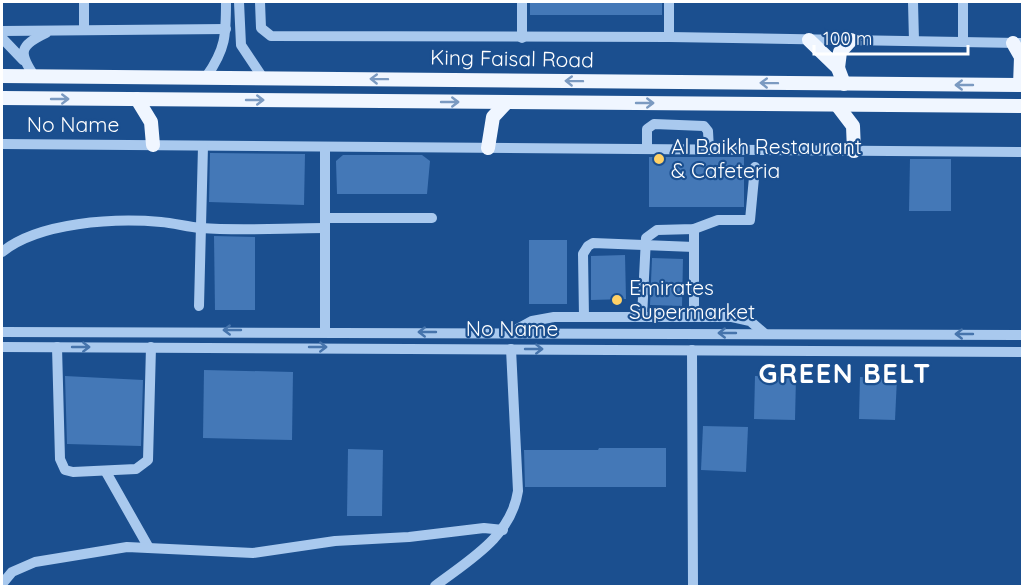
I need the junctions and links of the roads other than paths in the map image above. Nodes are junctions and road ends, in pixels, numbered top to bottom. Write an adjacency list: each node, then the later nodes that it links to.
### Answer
1 (84, 2): 10 (street)
2 (226, 2): 9 (street)
3 (239, 2): 26 (street)
4 (260, 2): 15 (street)
5 (522, 2): 15 (street)
6 (669, 2): 13 (street)
7 (914, 2): 18 (street)
8 (963, 2): 19 (street)
9 (226, 29): 10 (street); 25 (street)
10 (84, 30): 12 (street)
11 (2, 31): 12 (street)
12 (47, 32): 21 (street)
13 (669, 37): 15 (street); 16 (street)
14 (2, 38): 21 (street)
15 (522, 38)
16 (808, 40): 17 (street); 22 (main road)
17 (851, 40): 18 (street); 22 (main road)
18 (914, 41): 19 (street)
19 (963, 42): 20 (street)
20 (1018, 43): 28 (main road)
21 (23, 60): 24 (street)
22 (838, 68): 27 (main road)
23 (2, 76): 24 (main road, King Faisal Road)
24 (34, 77): 25 (main road, King Faisal Road)
25 (206, 77): 26 (main road, King Faisal Road)
26 (263, 78): 27 (main road, King Faisal Road, one-way to 26)
27 (844, 84): 28 (main road, King Faisal Road, one-way to 27)
28 (1022, 84)
29 (2, 98): 30 (main road, King Faisal Road, one-way to 30)
30 (137, 99): 31 (main road, King Faisal Road, one-way to 31); 35 (main road)
31 (507, 102): 32 (main road, King Faisal Road, one-way to 32); 38 (main road)
32 (837, 105): 33 (main road, King Faisal Road); 41 (main road)
33 (1023, 106)
34 (2, 144): 35 (street, No Name)
35 (153, 146): 36 (street, No Name)
36 (203, 146): 37 (street, No Name); 46 (street)
37 (325, 147): 38 (street, No Name); 45 (street)
38 (488, 148): 39 (street, No Name)
39 (647, 149): 40 (street, No Name); 40 (street)
40 (710, 150): 41 (street, No Name)
41 (854, 151): 42 (street, No Name)
42 (1023, 152)
43 (755, 166): 47 (street)
44 (432, 218): 45 (street)
45 (325, 223): 46 (street); 56 (street)
46 (201, 228): 50 (street); 51 (street)
47 (694, 229): 48 (street); 49 (street)
48 (645, 245): 49 (street); 52 (street); 53 (street)
49 (694, 247): 54 (street)
50 (2, 252)
51 (199, 306)
52 (584, 317): 53 (street); 57 (street)
53 (642, 317): 54 (street)
54 (694, 317): 58 (street)
55 (2, 332): 56 (street, No Name, one-way to 55)
56 (325, 332): 57 (street, No Name, one-way to 56)
57 (512, 332): 58 (street, No Name, one-way to 57)
58 (764, 333): 59 (street, No Name, one-way to 58)
59 (1023, 335)
60 (2, 347): 61 (street, No Name)
61 (57, 347): 62 (street, No Name, one-way to 62); 66 (street)
62 (151, 347): 63 (street, No Name, one-way to 63); 66 (street)
63 (511, 348): 64 (street, No Name, one-way to 64); 67 (street)
64 (692, 350): 65 (street, No Name); 71 (street)
65 (1023, 352)
66 (106, 472): 68 (street)
67 (503, 530): 68 (street); 70 (street)
68 (149, 548): 69 (street)
69 (2, 584)
70 (435, 586)
71 (693, 586)

